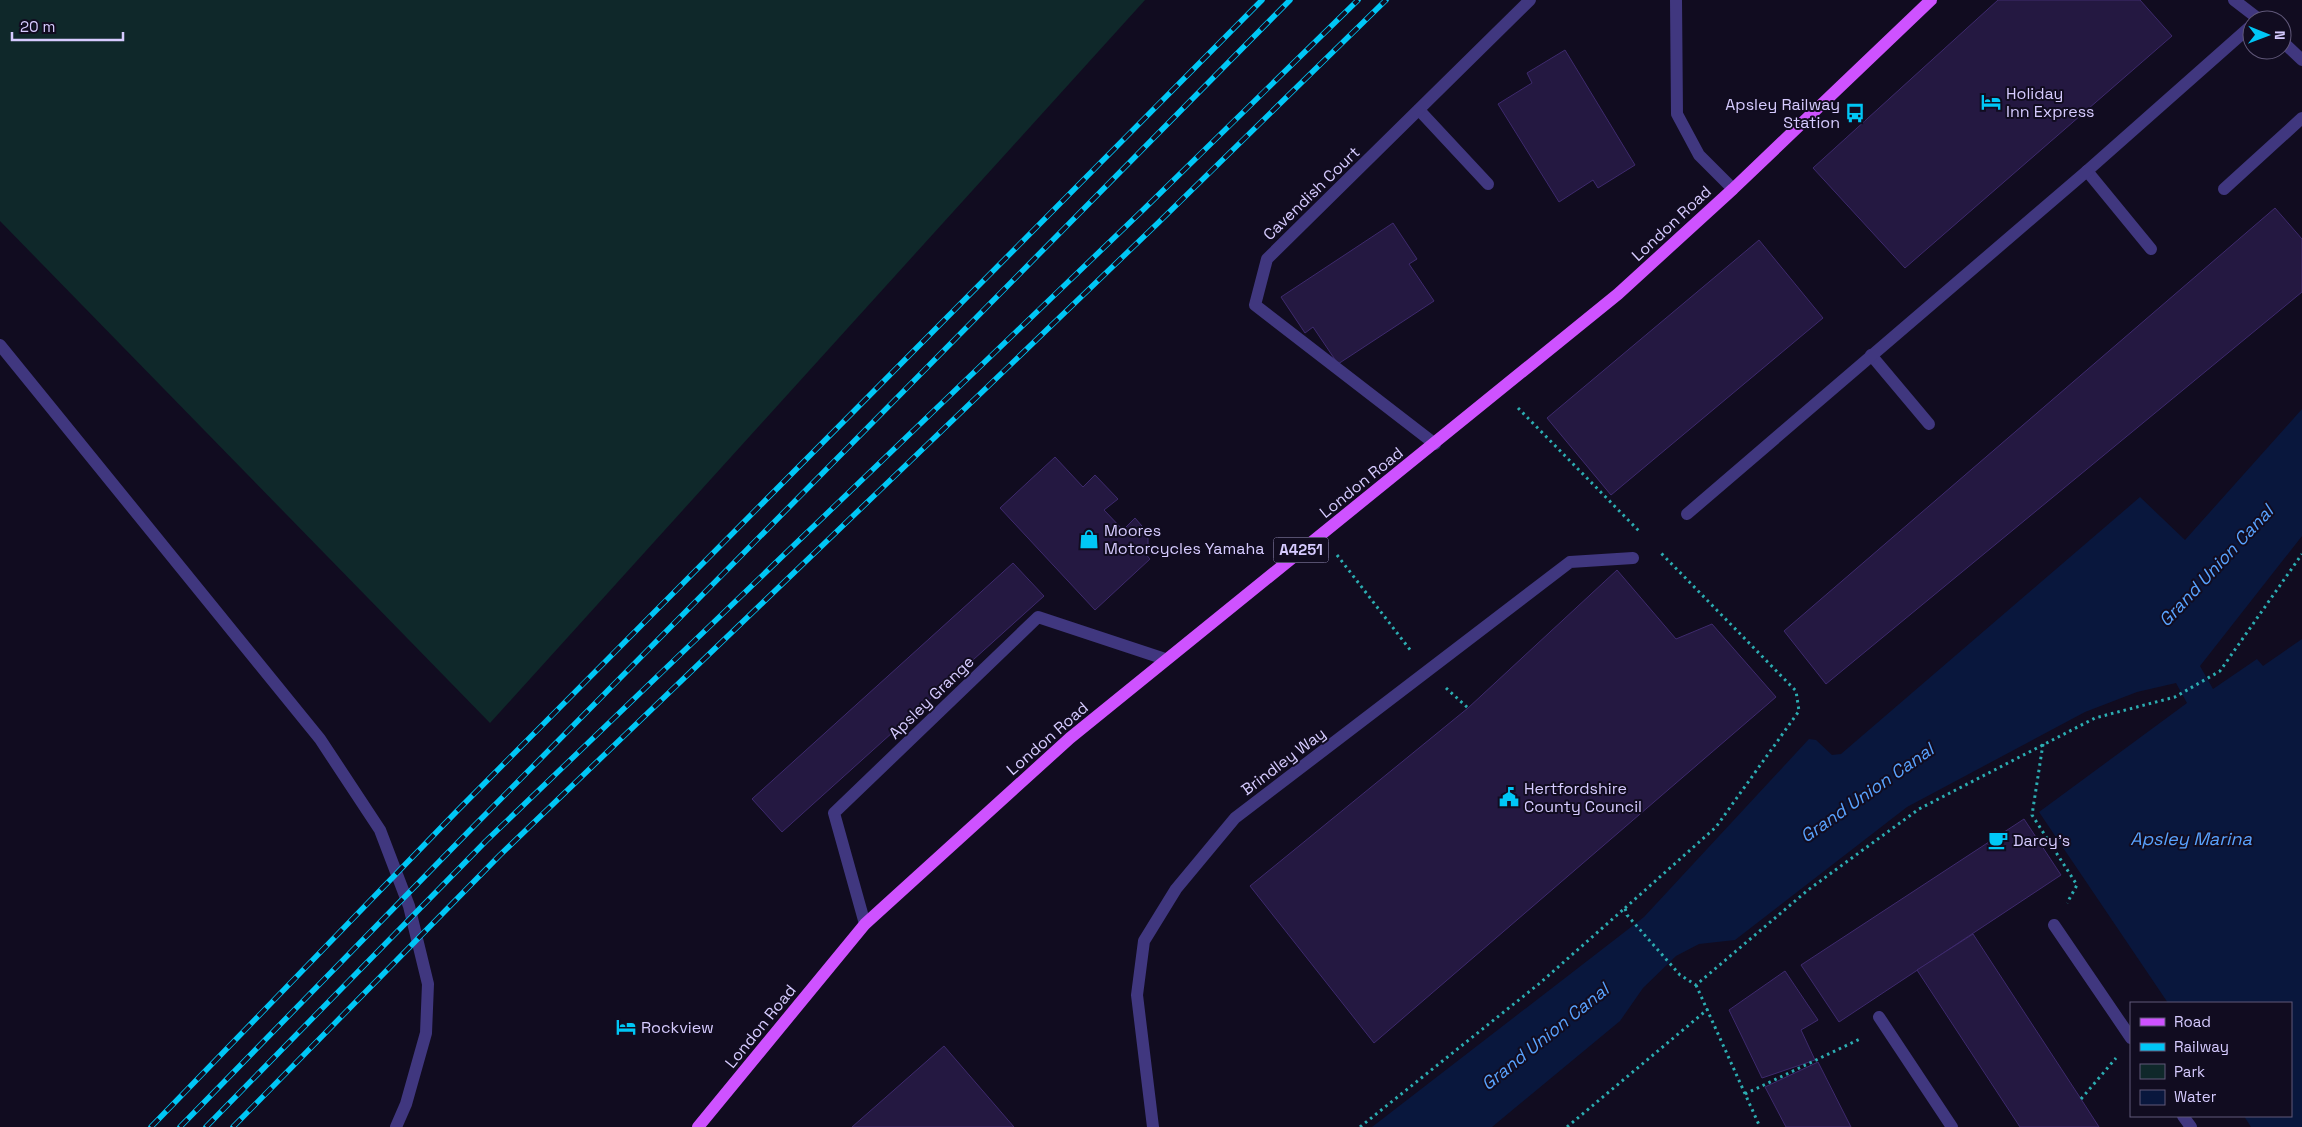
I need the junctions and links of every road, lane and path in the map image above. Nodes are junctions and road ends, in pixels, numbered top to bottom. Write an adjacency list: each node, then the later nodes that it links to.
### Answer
1 (1530, 0): 9 (street, Cavendish Court)
2 (1676, 0): 13 (street)
3 (1931, 0): 13 (main road, London Road / A4251)
4 (2234, 0): 5 (street)
5 (2245, 10)
6 (2242, 34): 11 (street)
7 (2292, 50): 8 (street)
8 (2302, 60)
9 (1419, 110): 12 (street); 20 (street, Cavendish Court)
10 (2302, 118): 14 (street)
11 (2087, 171): 15 (street); 17 (street)
12 (1488, 184)
13 (1733, 189): 18 (main road, London Road / A4251)
14 (2224, 189)
15 (2151, 249)
16 (0, 345): 41 (street)
17 (1871, 355): 19 (street); 21 (street)
18 (1499, 388): 20 (main road, London Road / A4251); 23 (path)
19 (1929, 424)
20 (1435, 444): 22 (main road, London Road / A4251)
21 (1686, 514)
22 (1321, 534): 27 (main road, London Road / A4251); 28 (path)
23 (1644, 536)
24 (1658, 550): 31 (path)
25 (2302, 554): 30 (path)
26 (1633, 558): 28 (street, Brindley Way)
27 (1165, 659): 32 (main road, London Road / A4251); 32 (street, Apsley Grange)
28 (1427, 671): 29 (path); 43 (street, Brindley Way)
29 (1468, 708)
30 (2043, 744): 33 (path); 34 (path)
31 (1625, 908): 34 (path); 44 (path)
32 (865, 924): 42 (main road, London Road / A4251)
33 (2054, 925): 37 (street)
34 (1696, 985): 35 (path)
35 (1708, 1009): 39 (path); 45 (path)
36 (1882, 1022): 39 (path); 47 (street)
37 (2130, 1037)
38 (2118, 1056): 40 (path)
39 (1745, 1094): 46 (path)
40 (2081, 1099)
41 (396, 1127)
42 (698, 1127)
43 (1153, 1127)
44 (1360, 1127)
45 (1568, 1127)
46 (1760, 1127)
47 (1952, 1127)

